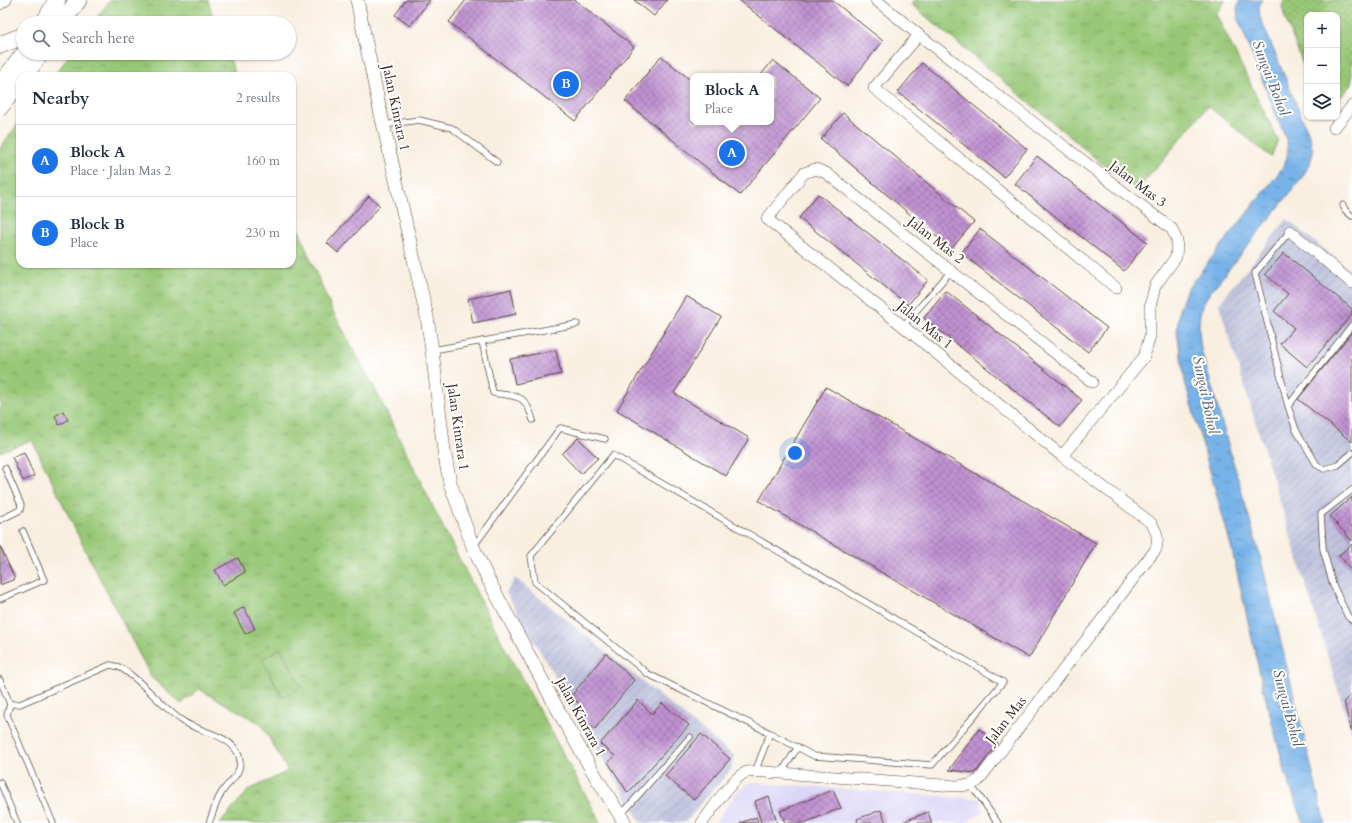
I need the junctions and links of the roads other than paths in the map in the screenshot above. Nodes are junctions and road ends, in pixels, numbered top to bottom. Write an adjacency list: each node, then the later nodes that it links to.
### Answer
1 (6, 0): 6 (street)
2 (57, 0): 7 (main road)
3 (78, 0): 8 (main road)
4 (357, 0): 18 (street, Jalan Kinrara 1)
5 (876, 0): 9 (street, Jalan Mas 3)
6 (0, 4)
7 (48, 16)
8 (67, 16)
9 (919, 35): 27 (street); 38 (street, Jalan Mas 3)
10 (16, 39): 11 (main road)
11 (0, 45)
12 (21, 60): 15 (main road)
13 (33, 60): 14 (main road)
14 (19, 72)
15 (12, 78): 17 (main road)
16 (1352, 106): 19 (street)
17 (0, 107)
18 (383, 125): 20 (lane); 32 (street, Jalan Kinrara 1)
19 (1334, 128)
20 (497, 162)
21 (1343, 205): 22 (lane)
22 (1352, 216)
23 (767, 219): 25 (street, Jalan Mas 2); 30 (street, Jalan Mas 1)
24 (1290, 231): 26 (street); 34 (lane)
25 (950, 271): 30 (lane); 33 (street, Jalan Mas 2)
26 (1352, 283)
27 (1116, 288)
28 (577, 324): 31 (lane)
29 (1352, 325): 34 (lane)
30 (903, 326): 38 (street, Jalan Mas 1)
31 (482, 341): 32 (lane); 35 (lane)
32 (432, 350): 43 (street, Jalan Kinrara 1)
33 (1092, 382)
34 (1288, 406): 37 (lane)
35 (533, 420)
36 (605, 439): 43 (lane)
37 (1352, 453)
38 (1062, 456): 54 (street, Jalan Mas)
39 (5, 468): 41 (lane)
40 (1352, 490): 45 (lane)
41 (0, 520)
42 (23, 530): 44 (lane)
43 (473, 547): 55 (street, Jalan Kinrara 1)
44 (0, 598)
45 (1352, 620)
46 (0, 680): 47 (lane)
47 (10, 704): 57 (lane); 58 (lane)
48 (770, 733): 50 (lane); 50 (lane); 51 (lane)
49 (690, 737): 55 (lane)
50 (798, 747): 52 (lane)
51 (755, 772): 52 (street); 59 (street)
52 (781, 773): 54 (street)
53 (0, 782): 56 (lane)
54 (970, 785): 60 (lane)
55 (622, 820)
56 (17, 823)
57 (53, 823)
58 (209, 823)
59 (702, 823)
60 (998, 823)

